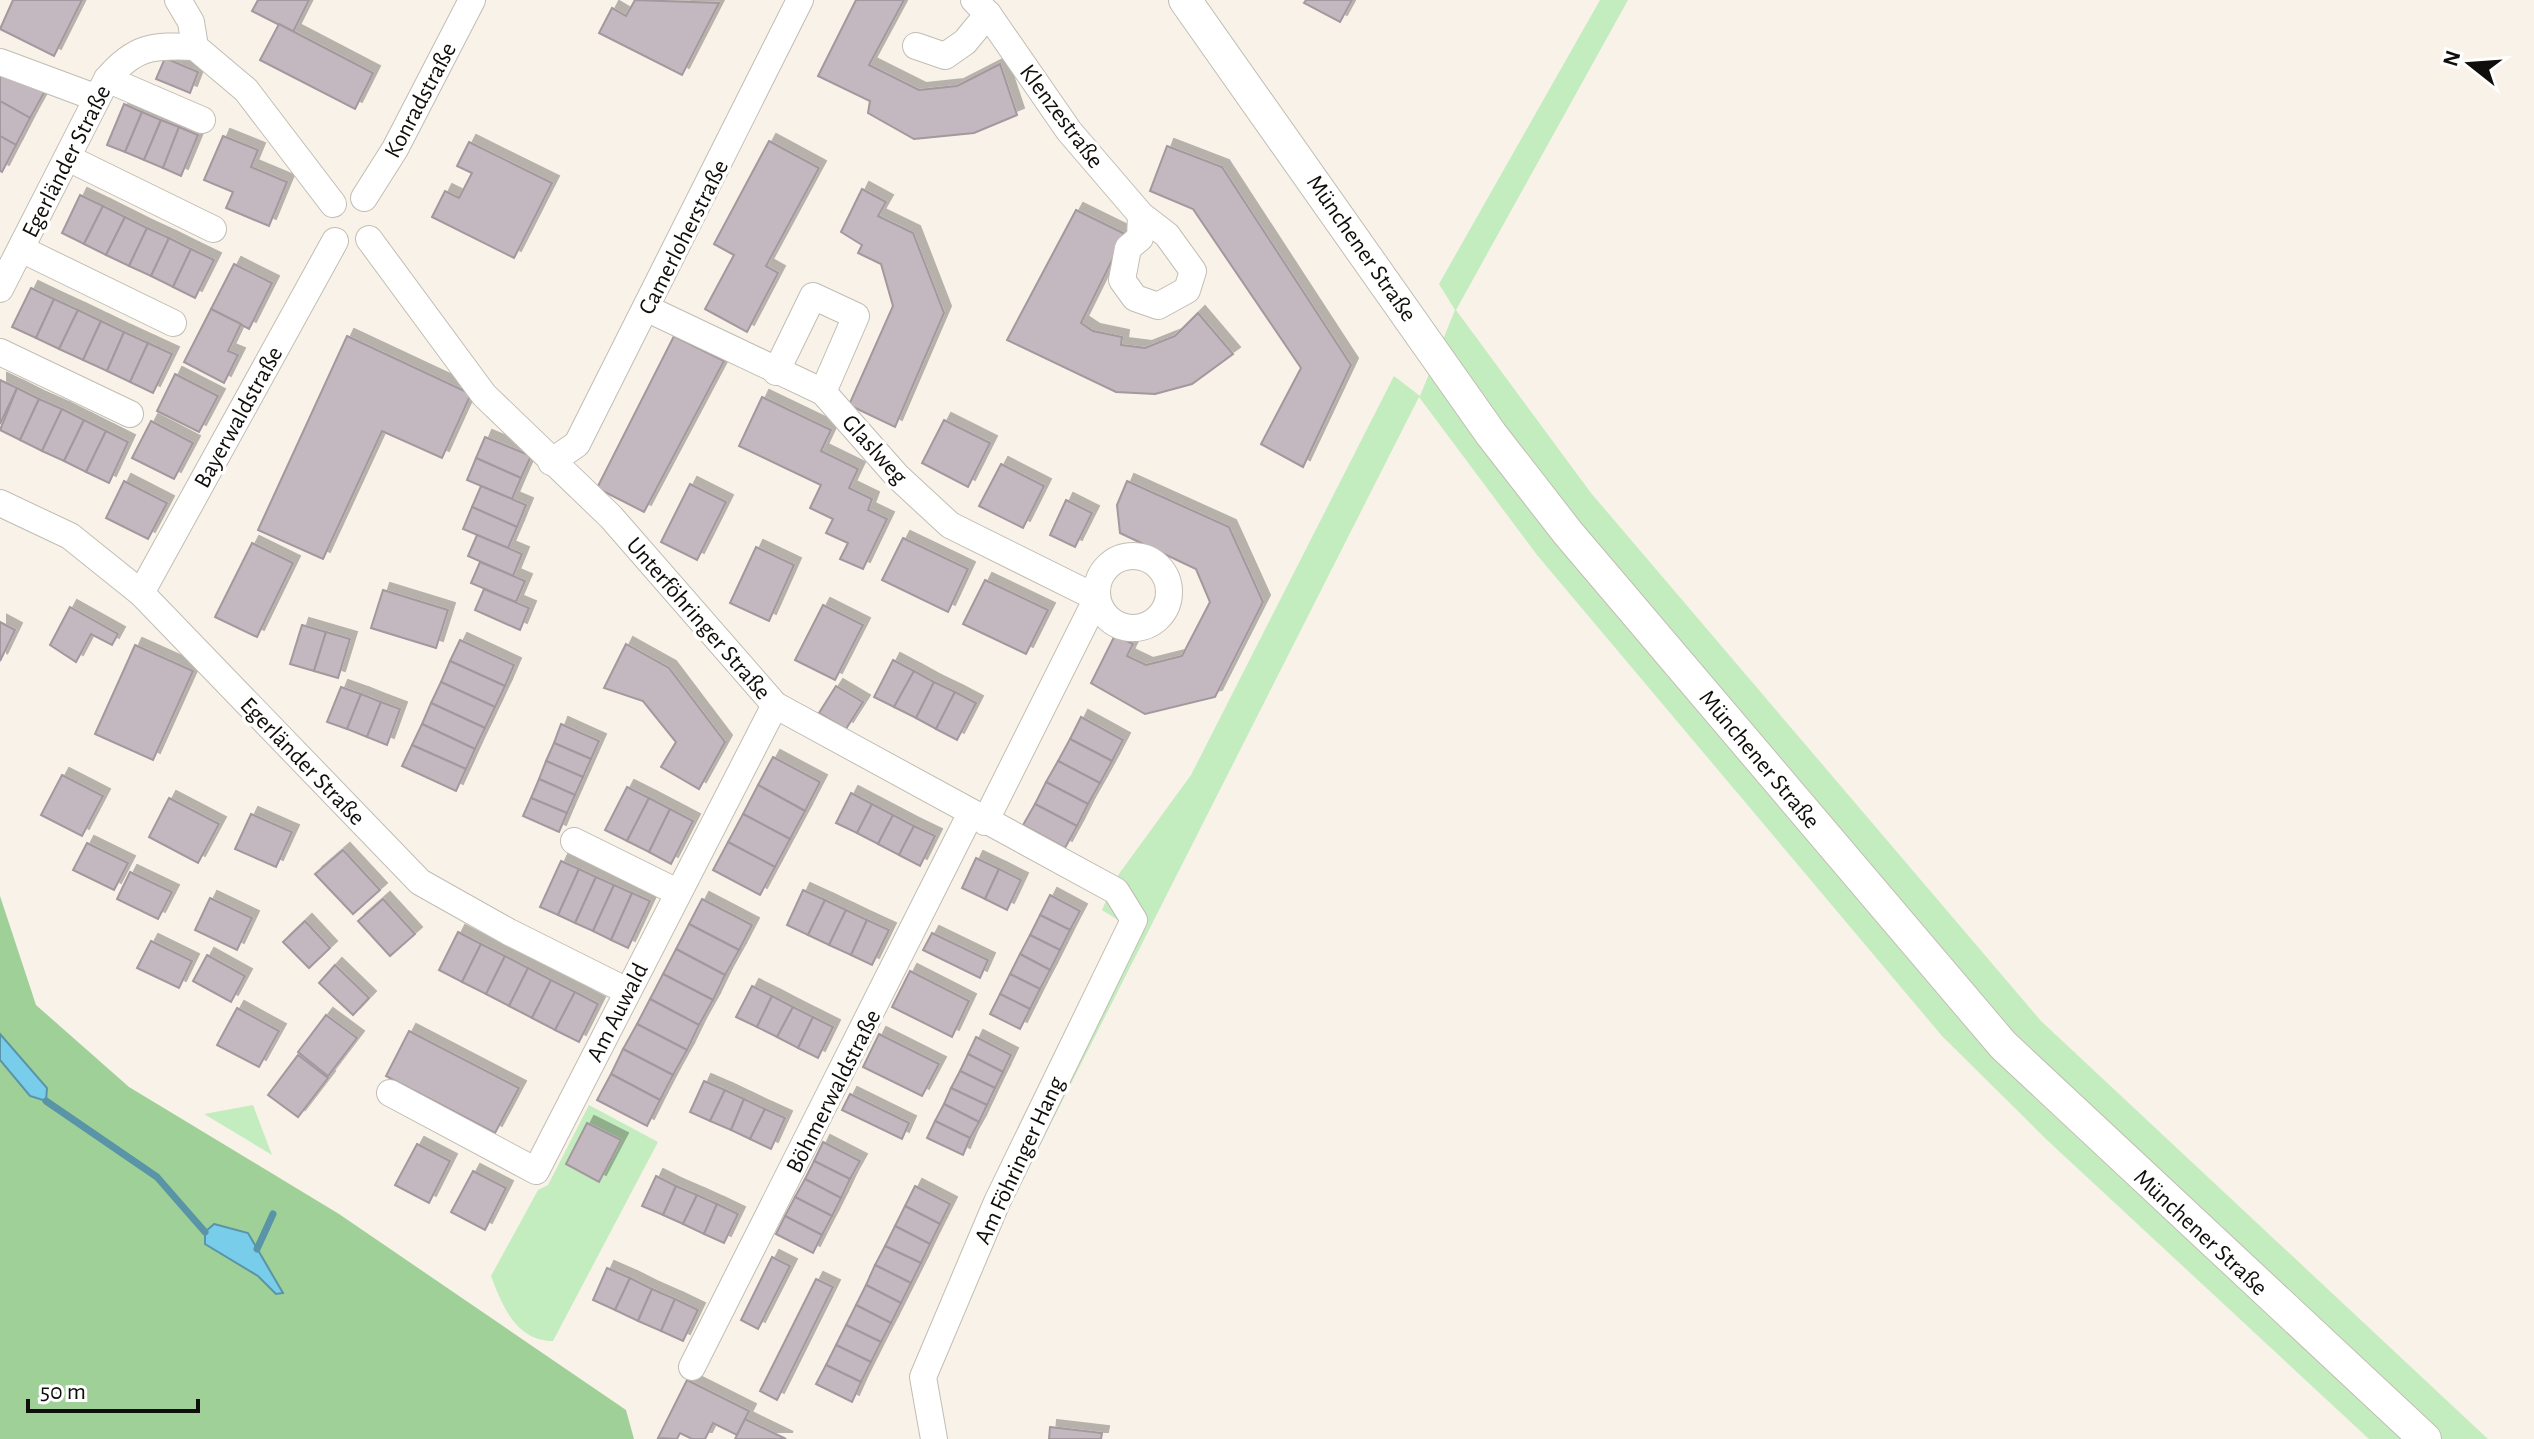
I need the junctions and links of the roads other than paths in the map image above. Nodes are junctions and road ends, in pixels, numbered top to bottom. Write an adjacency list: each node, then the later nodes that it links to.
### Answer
1 (472, 0): 11 (street, Konradstraße)
2 (800, 0): 19 (street, Camerloherstraße)
3 (1185, 0): 37 (main road, Münchener Straße)
4 (981, 7): 6 (street, Klenzestraße); 13 (street, Klenzestraße)
5 (191, 17): 8 (street, Egerländer Straße); 12 (street)
6 (916, 46)
7 (0, 62): 8 (street)
8 (102, 88): 9 (street); 10 (street, Egerländer Straße)
9 (202, 120)
10 (68, 158): 14 (street); 17 (street, Egerländer Straße)
11 (364, 198): 12 (street); 15 (street)
12 (333, 204): 16 (street)
13 (1141, 215)
14 (213, 229)
15 (369, 239): 16 (street); 25 (street, Unterföhringer Straße)
16 (335, 241): 27 (street, Bayerwaldstraße)
17 (21, 249): 18 (street, Egerländer Straße); 20 (street)
18 (0, 289)
19 (648, 309): 22 (street, Glaslweg); 25 (street, Camerloherstraße)
20 (173, 323)
21 (0, 352): 24 (street)
22 (776, 372): 23 (street, Glaslweg); 23 (street)
23 (823, 392): 29 (street, Glaslweg)
24 (130, 414)
25 (551, 462): 28 (street, Unterföhringer Straße)
26 (0, 503): 27 (street, Egerländer Straße)
27 (141, 593): 33 (street, Egerländer Straße)
28 (775, 705): 29 (street, Unterföhringer Straße); 32 (street, Am Auwald)
29 (978, 818): 31 (street, Unterföhringer Straße); 35 (street, Böhmerwaldstraße)
30 (574, 841): 32 (street)
31 (1116, 891): 36 (street, Am Föhringer Hang)
32 (677, 892): 33 (street, Am Auwald)
33 (627, 991): 34 (street, Am Auwald)
34 (390, 1093)
35 (692, 1367)
36 (934, 1439)
37 (2425, 1439)

